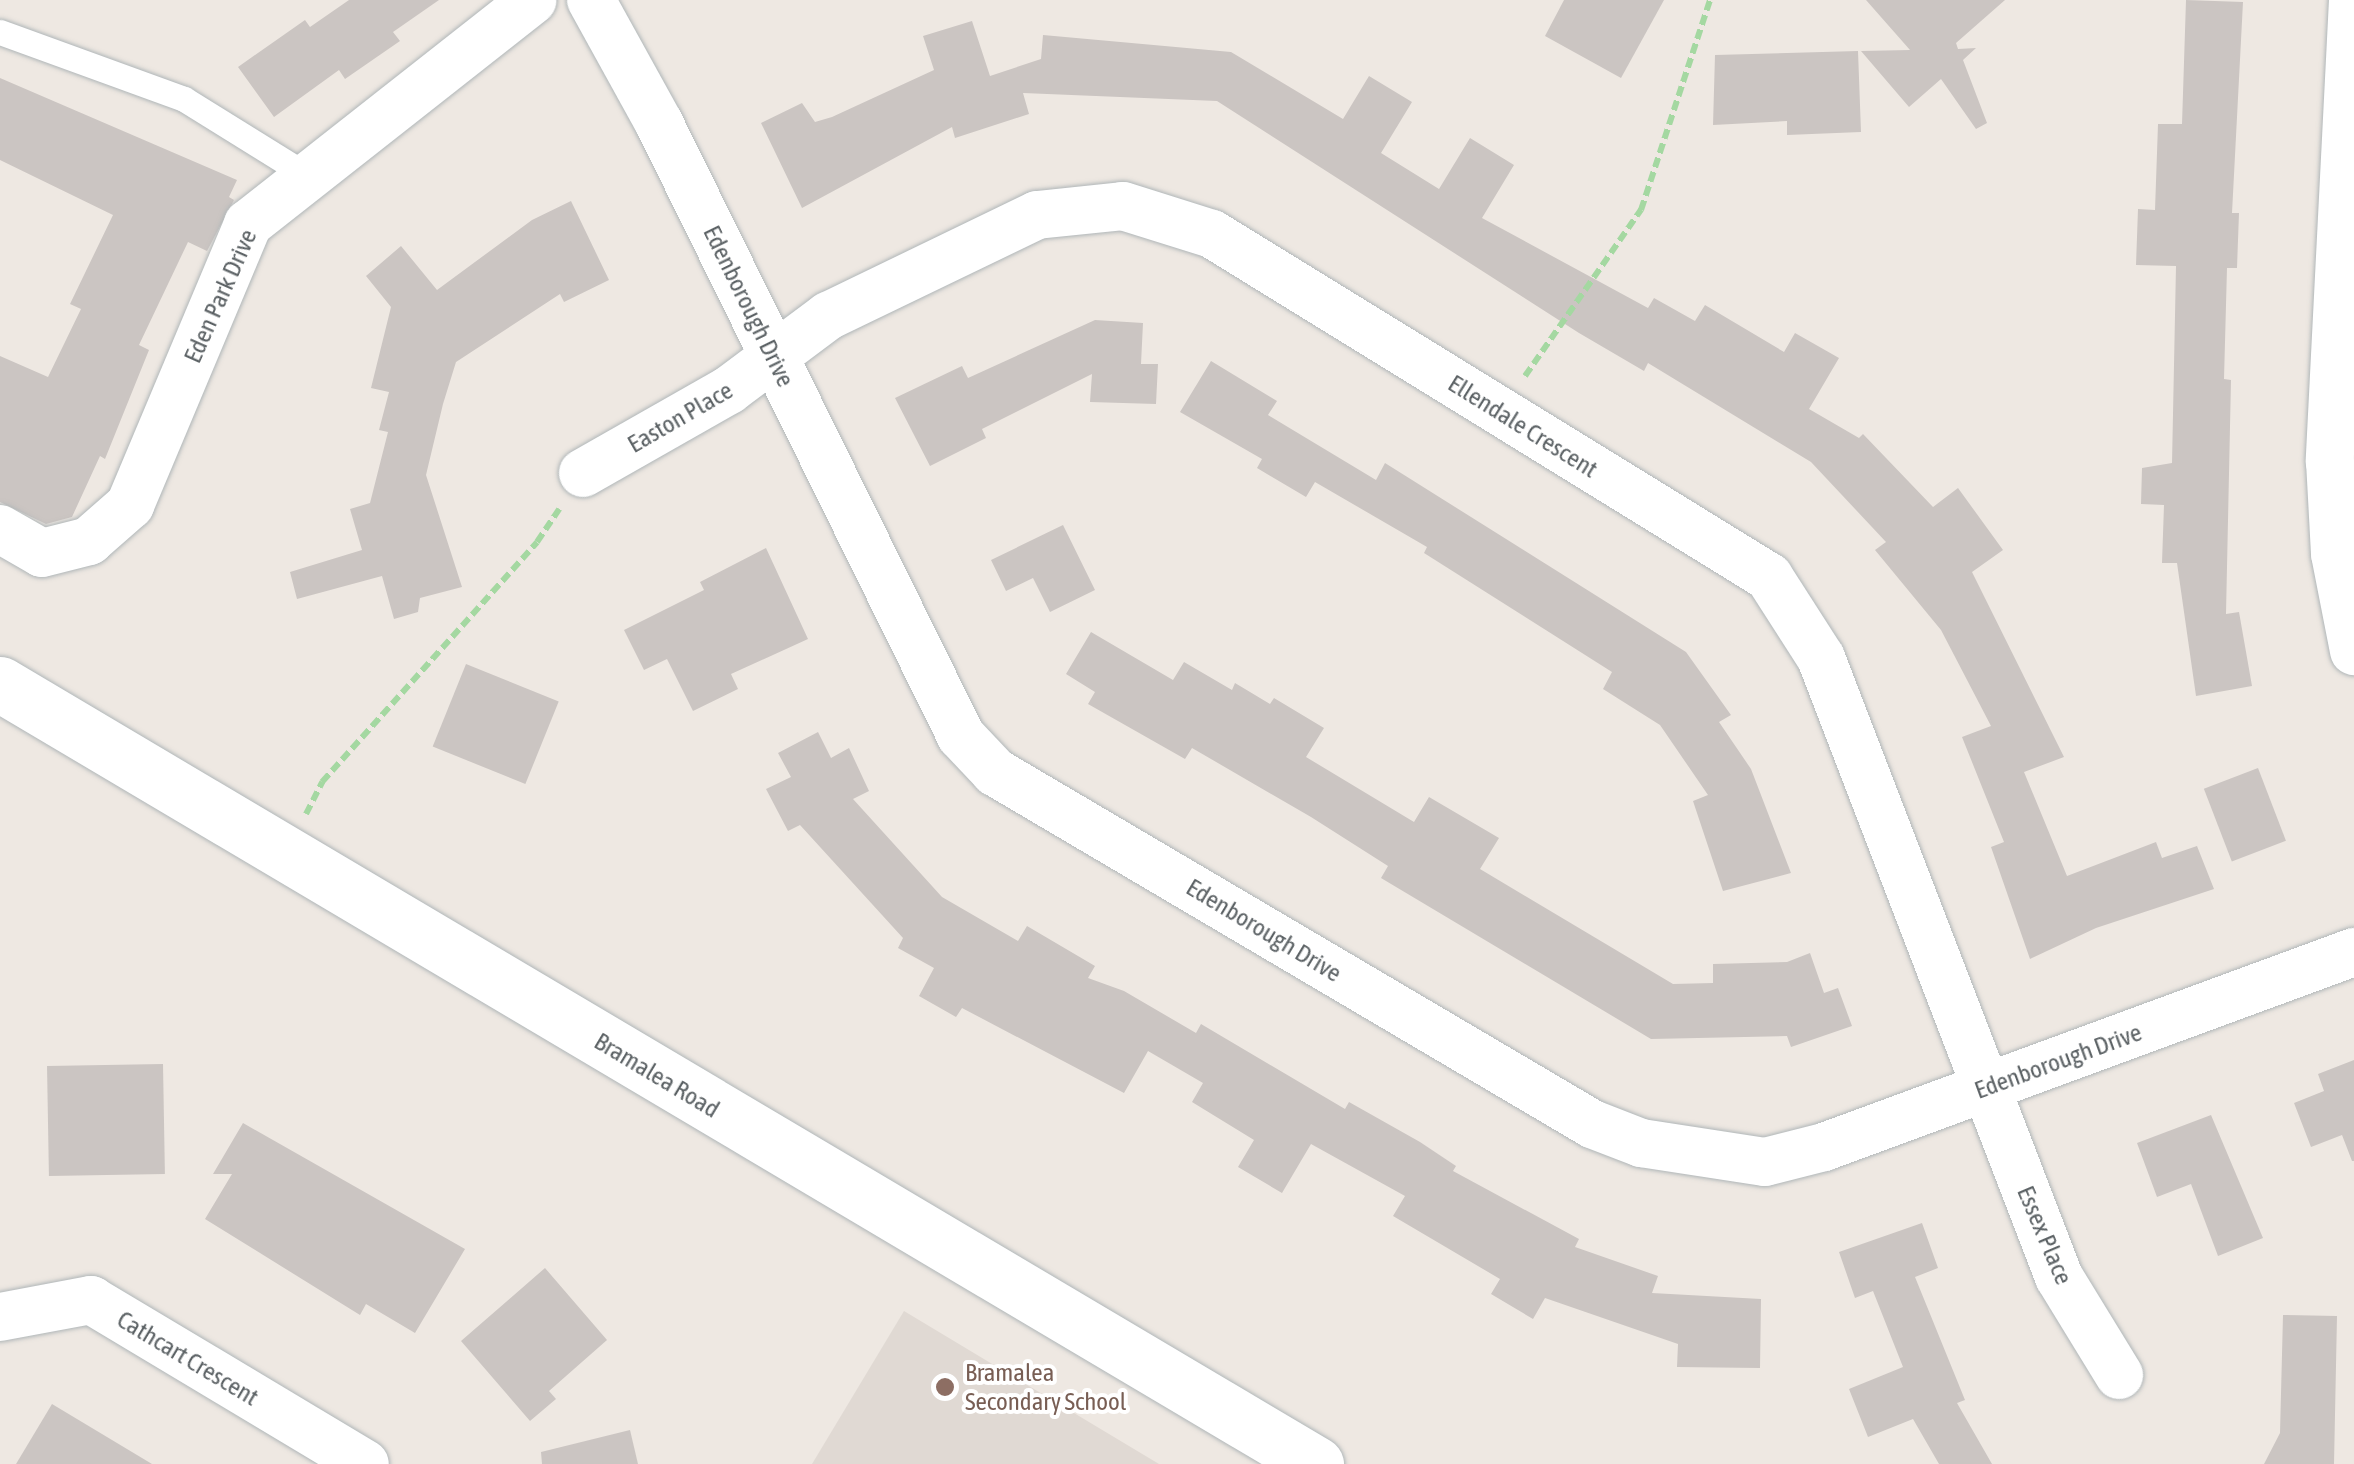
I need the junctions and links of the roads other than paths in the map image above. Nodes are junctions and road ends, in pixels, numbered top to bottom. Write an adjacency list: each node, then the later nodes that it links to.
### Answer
1 (532, 0): 5 (street, Eden Park Drive)
2 (591, 0): 6 (street, Edenborough Drive)
3 (2353, 0): 9 (street)
4 (0, 32): 5 (lane)
5 (308, 176): 8 (street, Eden Park Drive)
6 (773, 355): 7 (street, Easton Place); 12 (street, Edenborough Drive); 12 (street, Ellendale Crescent)
7 (583, 473)
8 (0, 528)
9 (2354, 650)
10 (0, 684): 16 (main road, Bramalea Road)
11 (2354, 952): 12 (street, Edenborough Drive)
12 (1985, 1088): 14 (street, Essex Place)
13 (0, 1318): 15 (street, Cathcart Crescent)
14 (2119, 1375)
15 (366, 1464)
16 (1316, 1464)

